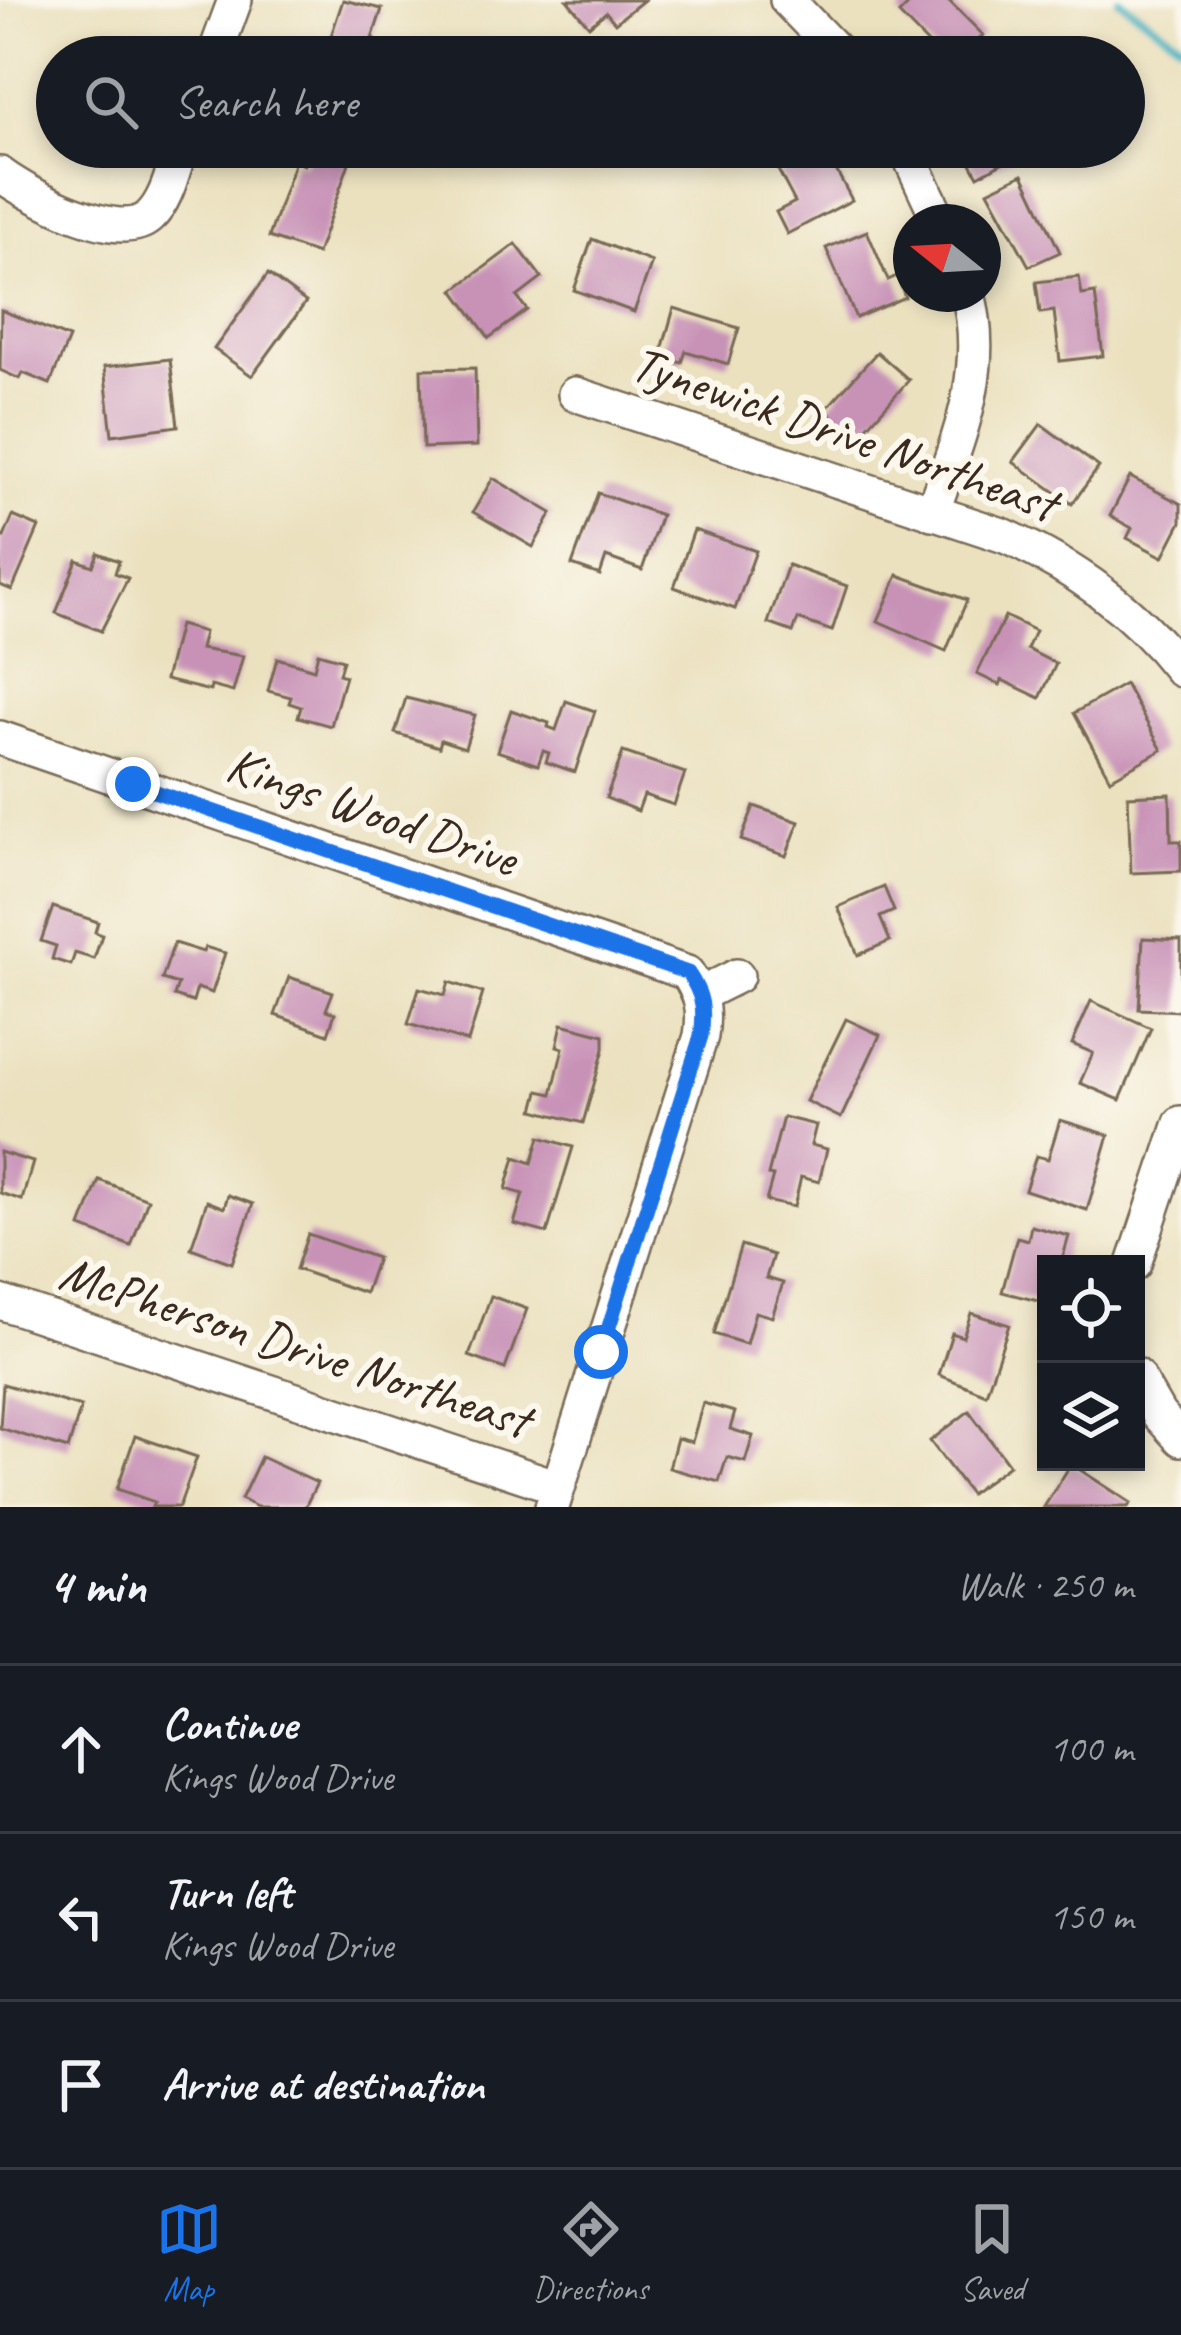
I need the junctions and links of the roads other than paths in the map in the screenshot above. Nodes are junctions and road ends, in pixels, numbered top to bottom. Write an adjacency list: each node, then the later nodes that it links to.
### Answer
1 (235, 0): 3 (street)
2 (787, 0): 4 (street)
3 (222, 36)
4 (822, 36)
5 (173, 168): 7 (street)
6 (915, 168): 8 (street)
7 (0, 174)
8 (932, 204)
9 (972, 312): 11 (street)
10 (575, 394): 11 (street, Tynewick Drive Northeast)
11 (932, 513): 12 (street, Tynewick Drive Northeast)
12 (1181, 670)
13 (0, 738): 15 (street, Kings Wood Drive)
14 (737, 976): 15 (street)
15 (701, 994): 21 (street)
16 (1181, 1124): 17 (street)
17 (1137, 1255)
18 (0, 1302): 21 (street, McPherson Drive Northeast)
19 (1145, 1391): 20 (street)
20 (1181, 1439)
21 (555, 1497)

